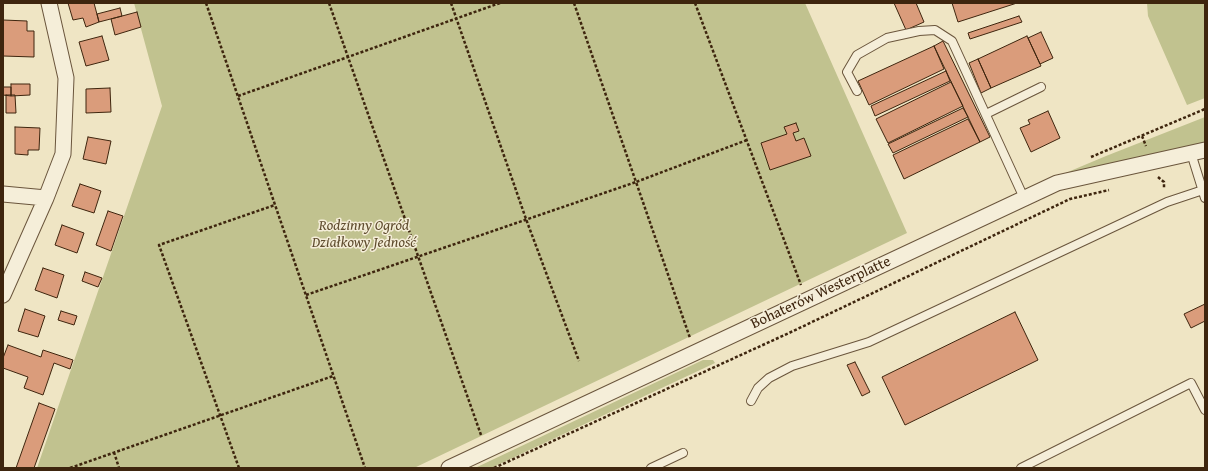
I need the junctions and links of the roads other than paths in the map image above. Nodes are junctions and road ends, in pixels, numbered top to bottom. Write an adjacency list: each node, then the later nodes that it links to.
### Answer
1 (49, 3): 8 (street)
2 (1041, 87): 4 (lane)
3 (857, 91): 4 (lane)
4 (986, 114): 9 (lane)
5 (1198, 152): 7 (lane); 9 (street, Bohaterów Westerplatte)
6 (3, 194): 8 (street)
7 (1204, 194): 11 (lane)
8 (46, 198): 10 (street)
9 (1024, 198): 14 (street, Bohaterów Westerplatte)
10 (3, 296)
11 (752, 401)
12 (1205, 410): 16 (lane)
13 (683, 453): 15 (lane)
14 (455, 467)
15 (651, 468)
16 (1021, 468)

